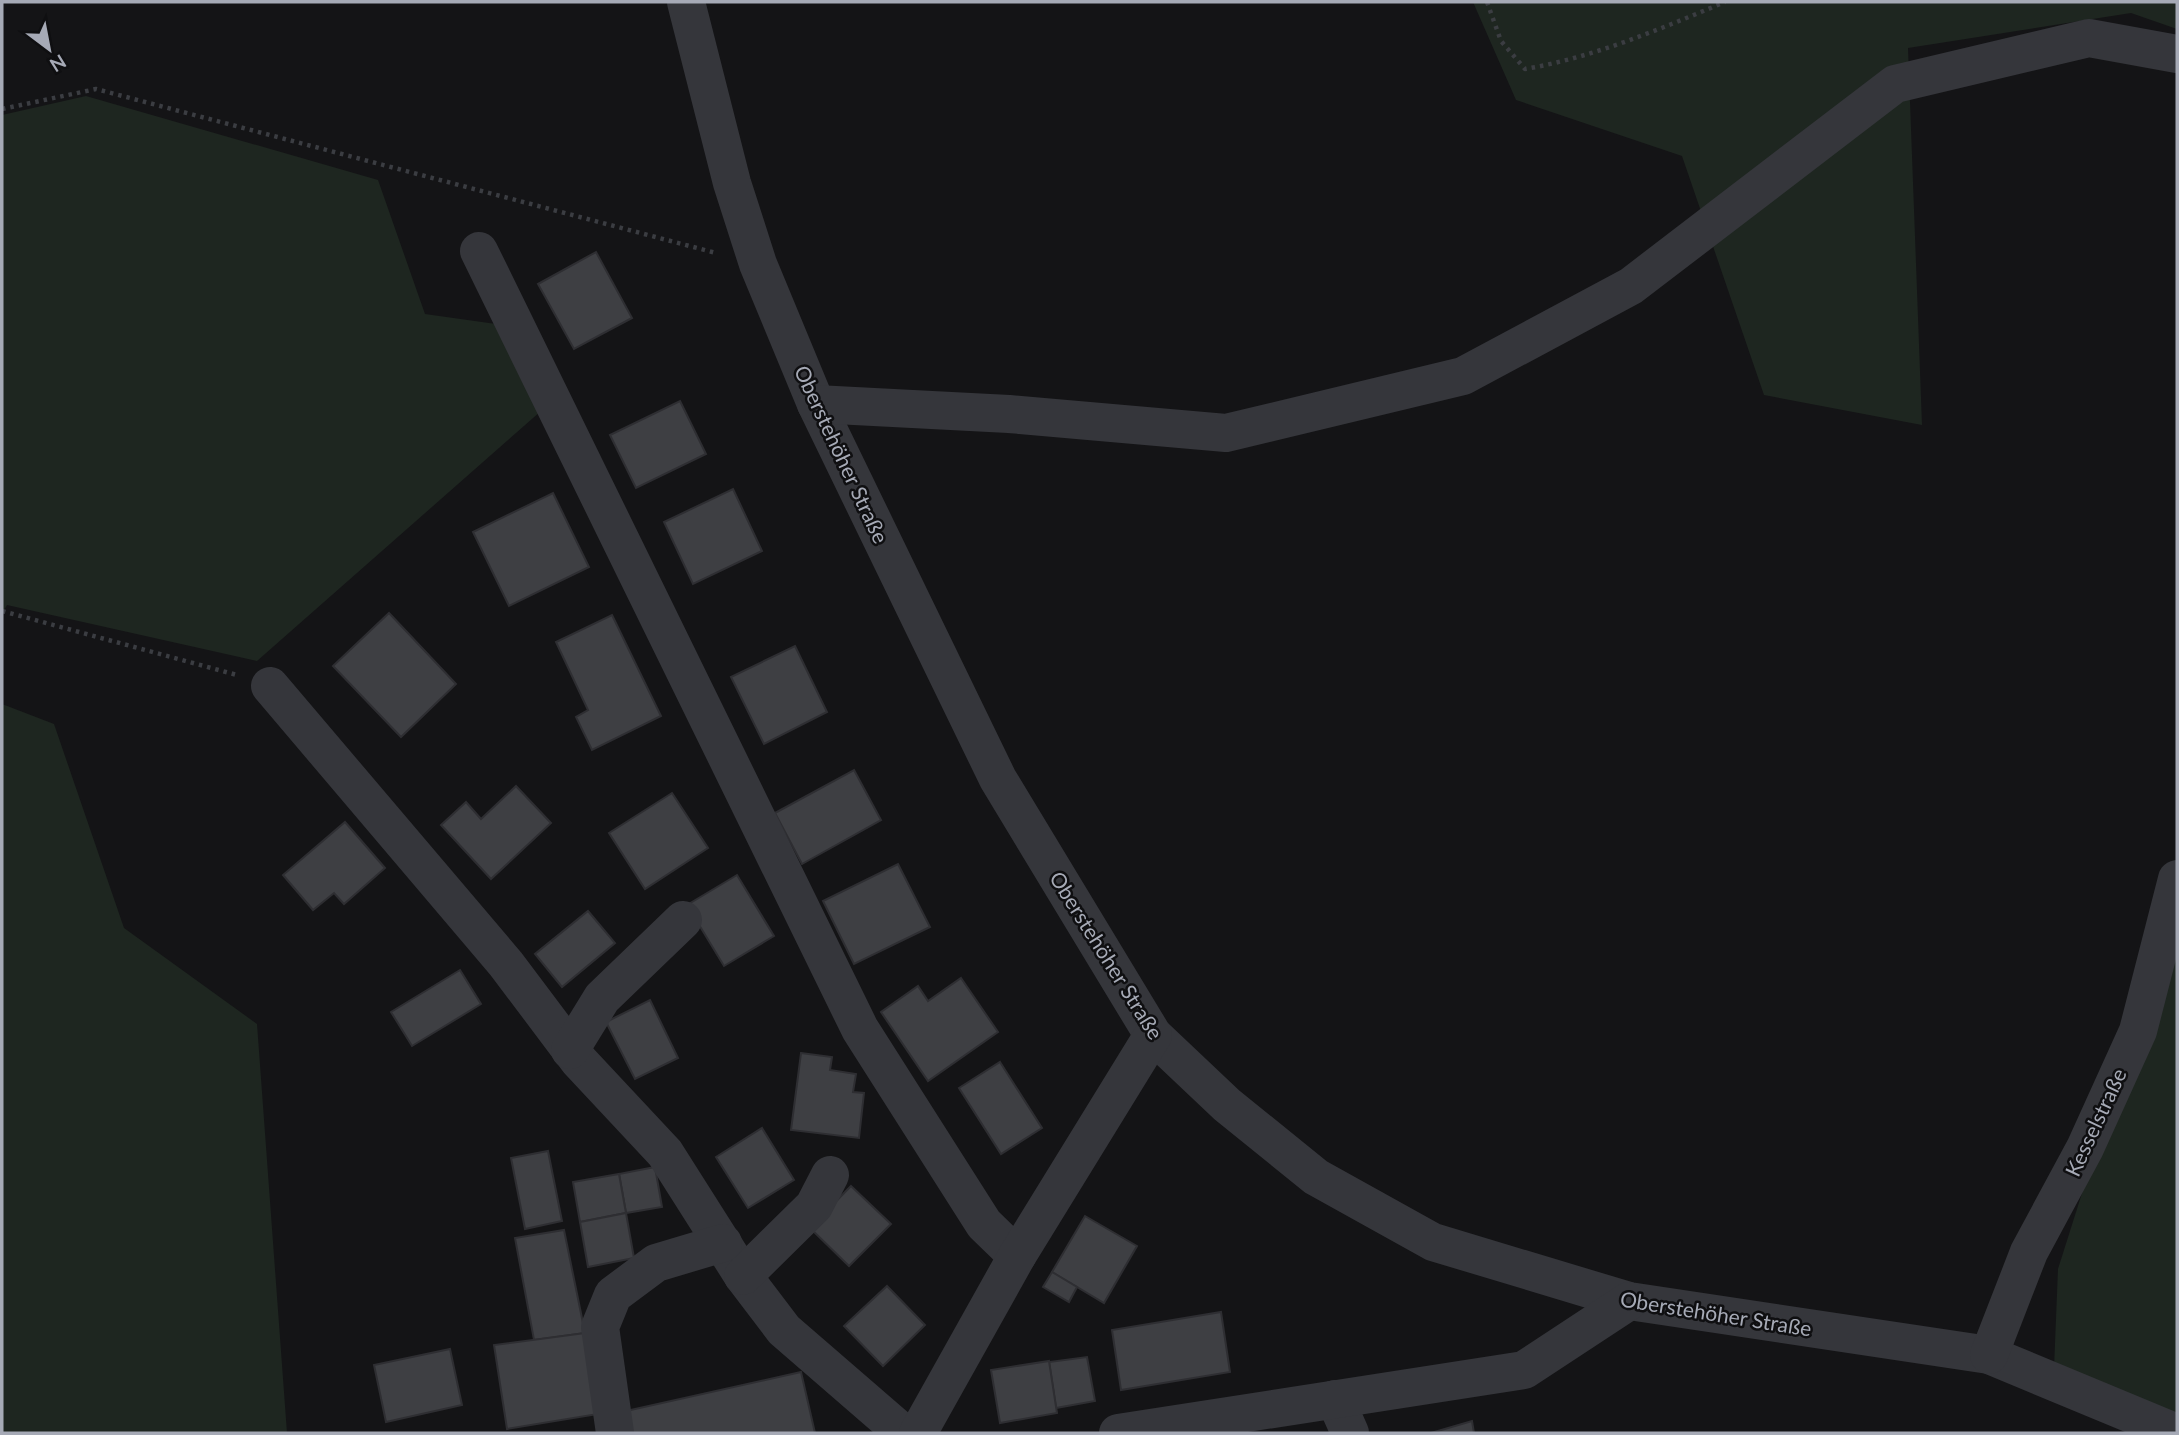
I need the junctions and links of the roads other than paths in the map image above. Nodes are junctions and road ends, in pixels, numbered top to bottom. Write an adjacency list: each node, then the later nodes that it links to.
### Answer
1 (686, 2): 4 (street, Oberstehöher Straße)
2 (2177, 54): 4 (street)
3 (480, 251): 12 (street)
4 (816, 404): 8 (street, Oberstehöher Straße)
5 (270, 686): 9 (street)
6 (2177, 879): 15 (street, Kesselstraße)
7 (682, 920): 9 (street)
8 (1153, 1035): 12 (street); 14 (street, Oberstehöher Straße)
9 (570, 1050): 11 (street)
10 (830, 1175): 13 (street)
11 (723, 1243): 13 (street); 17 (street)
12 (1017, 1256): 19 (street)
13 (743, 1276): 18 (street)
14 (1629, 1301): 15 (street, Oberstehöher Straße); 16 (street)
15 (1989, 1355): 21 (street, Oberstehöher Straße)
16 (1343, 1416): 20 (street)
17 (615, 1433)
18 (903, 1433)
19 (918, 1433)
20 (1118, 1433)
21 (2177, 1433)

